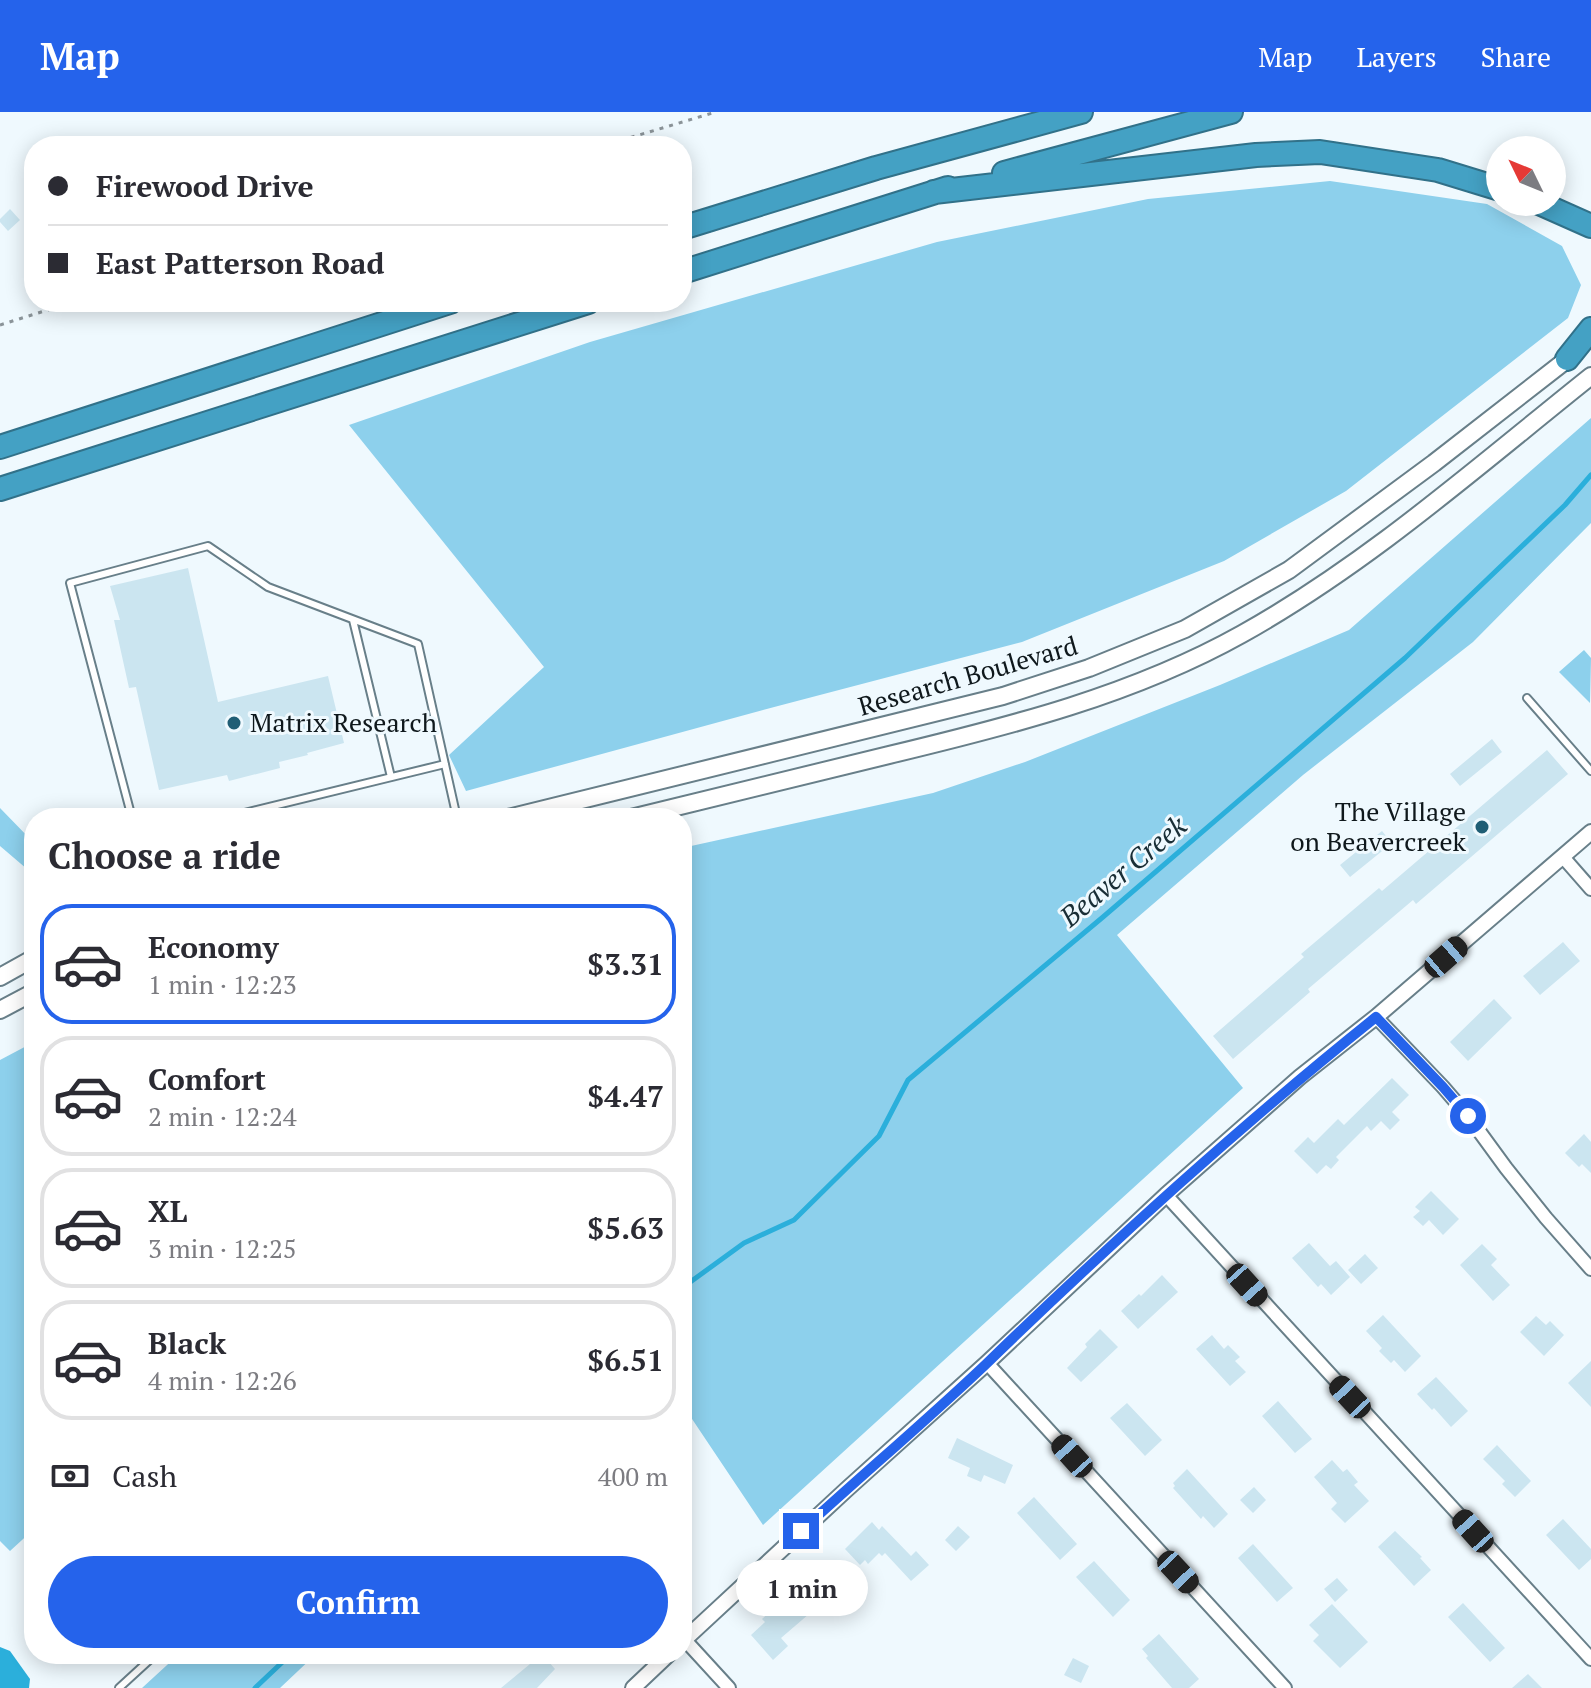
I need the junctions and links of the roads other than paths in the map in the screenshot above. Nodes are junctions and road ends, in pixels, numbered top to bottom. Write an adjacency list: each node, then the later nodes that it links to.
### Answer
1 (1081, 112): 6 (highway)
2 (1231, 112): 4 (highway)
3 (1486, 185): 4 (highway)
4 (934, 192): 9 (highway)
5 (1567, 215): 7 (highway); 8 (highway)
6 (692, 225)
7 (1591, 226)
8 (1591, 236)
9 (692, 269)
10 (419, 312): 16 (highway)
11 (557, 312): 17 (highway)
12 (1591, 329): 14 (highway)
13 (1591, 340): 14 (main road, Research Boulevard)
14 (1567, 359): 26 (main road, Research Boulevard)
15 (1591, 376): 27 (main road, Research Boulevard)
16 (0, 447)
17 (0, 489)
18 (353, 620): 20 (lane); 22 (lane); 23 (lane)
19 (1527, 698): 21 (lane)
20 (445, 764): 22 (lane); 25 (lane)
21 (1591, 771)
22 (391, 777): 24 (lane)
23 (129, 808)
24 (265, 808)
25 (455, 808)
26 (549, 808)
27 (672, 808)
28 (1591, 832): 29 (street)
29 (1563, 857): 30 (street); 35 (street)
30 (1591, 889)
31 (24, 964): 32 (main road)
32 (0, 977)
33 (24, 997): 34 (main road)
34 (0, 1010)
35 (1376, 1017): 36 (street); 37 (street)
36 (1166, 1195): 38 (street); 41 (street)
37 (1591, 1269)
38 (987, 1363): 39 (street); 47 (street)
39 (692, 1633)
40 (692, 1650): 46 (street)
41 (1591, 1659)
42 (145, 1664): 44 (lane)
43 (658, 1664): 45 (street)
44 (119, 1688)
45 (633, 1688)
46 (729, 1688)
47 (1285, 1688)

